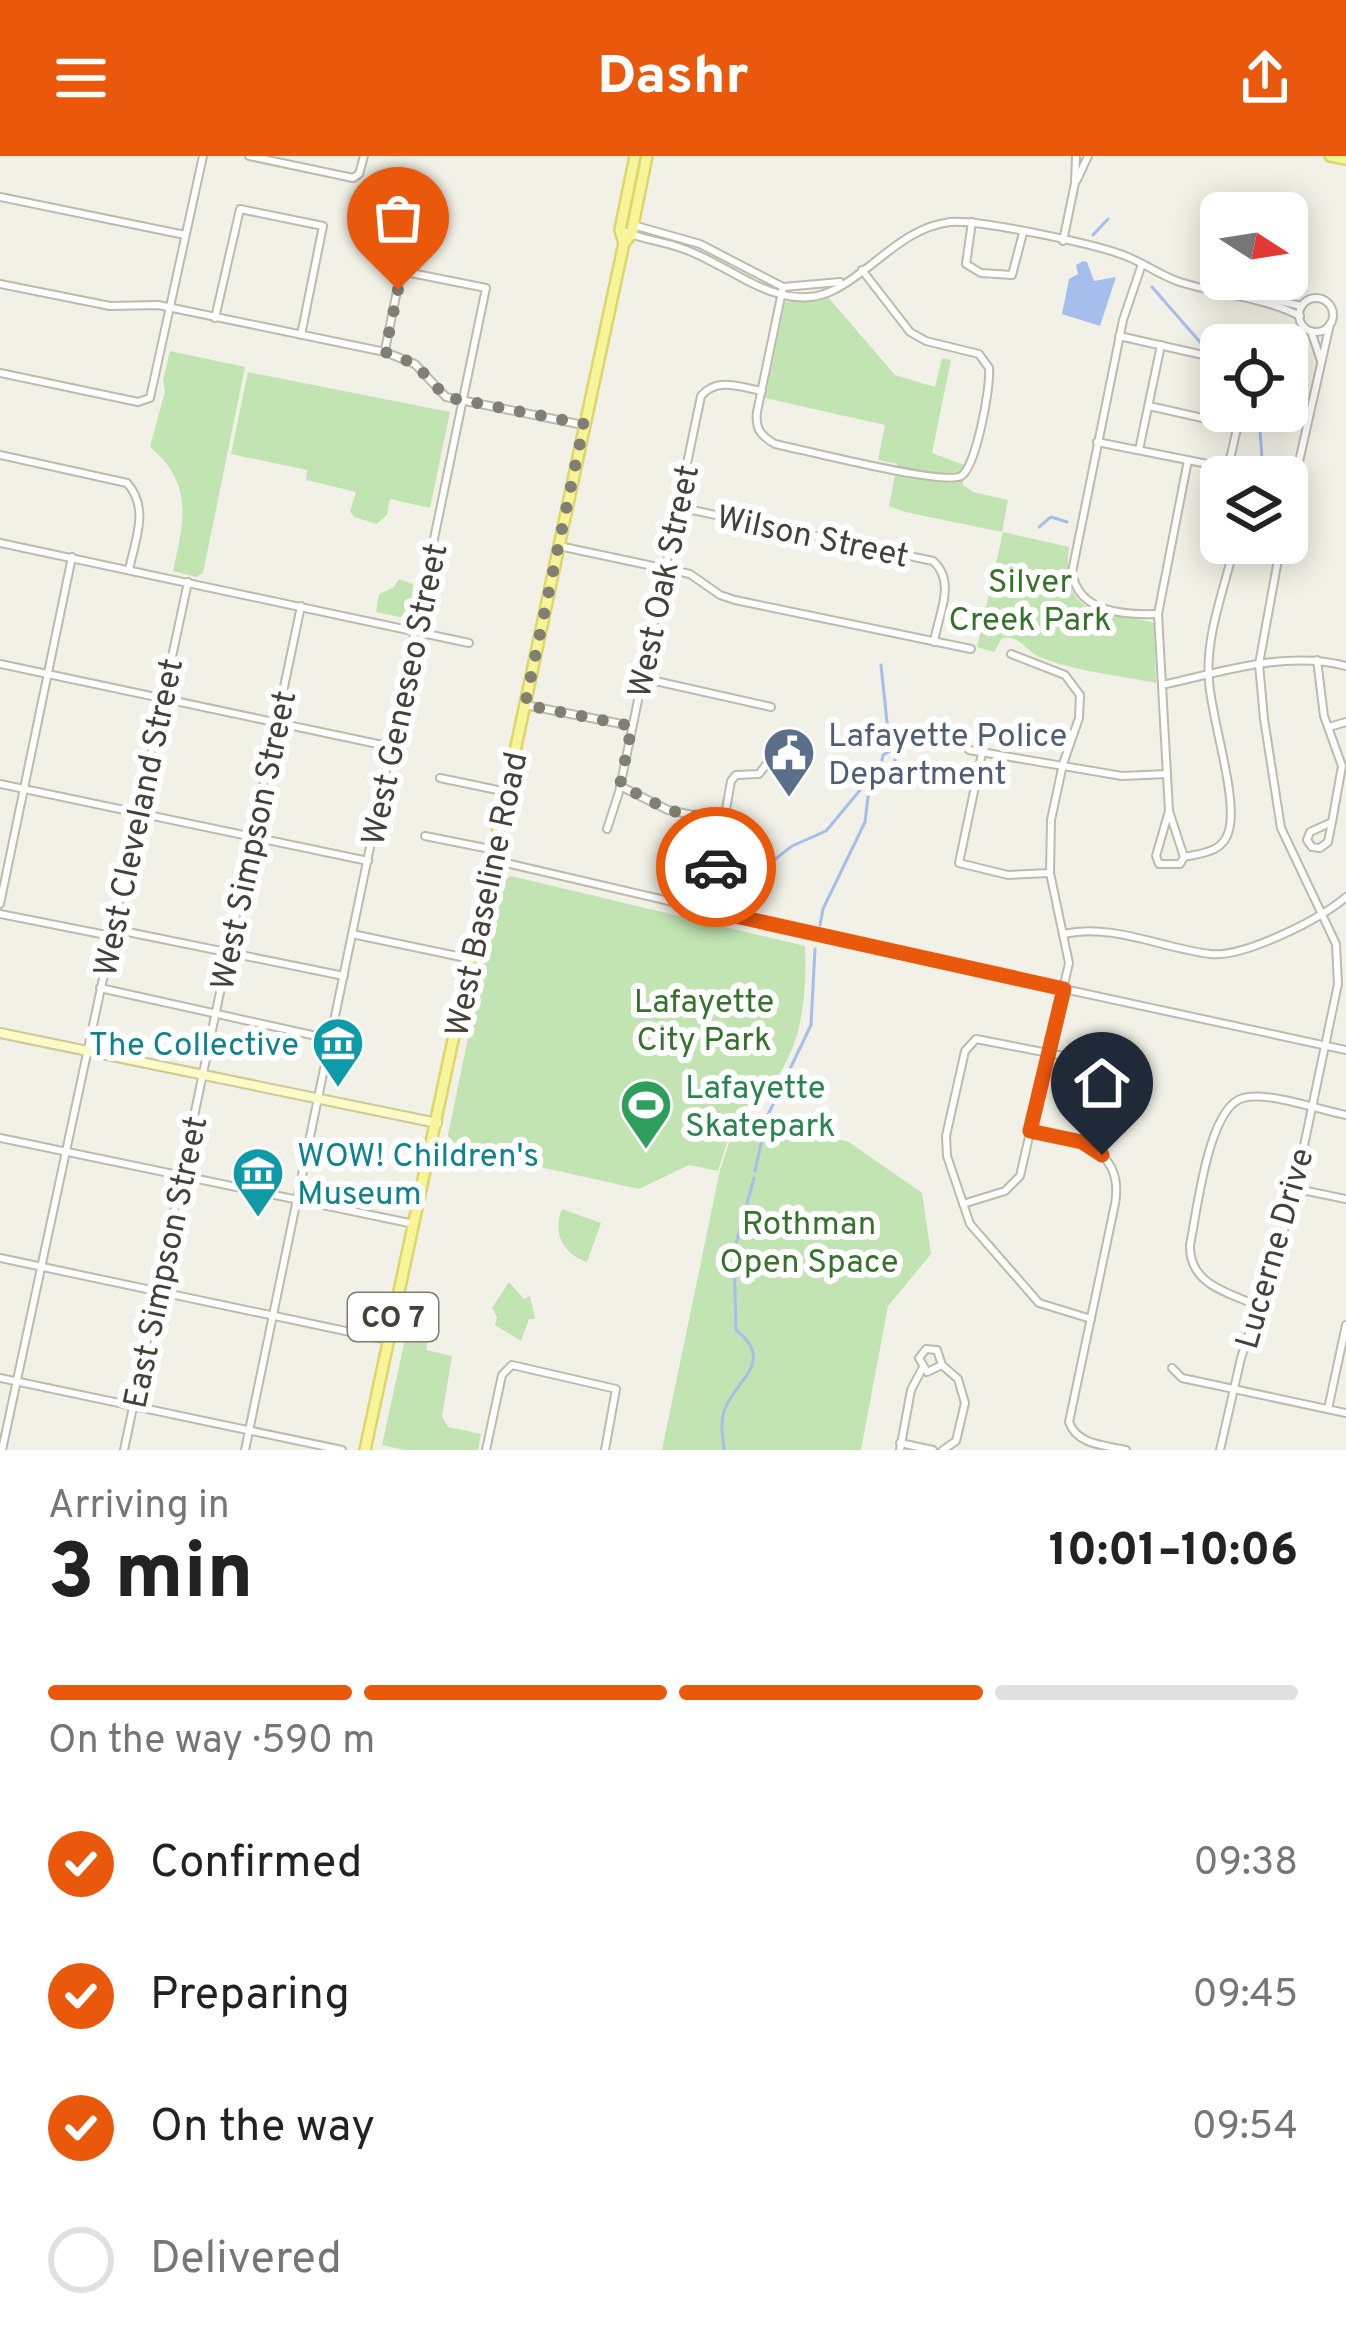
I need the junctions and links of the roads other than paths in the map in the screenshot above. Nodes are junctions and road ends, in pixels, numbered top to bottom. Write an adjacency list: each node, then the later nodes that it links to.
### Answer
1 (203, 156): 15 (street)
2 (249, 156): 8 (street)
3 (634, 156): 13 (main road, West Baseline Road / CO 7)
4 (647, 156): 13 (main road, West Baseline Road / CO 7)
5 (1076, 156): 10 (street)
6 (1088, 156): 10 (street)
7 (1330, 156): 9 (main road)
8 (363, 159)
9 (1346, 159)
10 (1076, 183): 17 (street)
11 (0, 196): 15 (street)
12 (972, 222): 14 (street); 14 (street); 19 (street)
13 (626, 231): 23 (street); 42 (main road, West Baseline Road / CO 7)
14 (1024, 233): 17 (street)
15 (185, 235): 26 (street)
16 (406, 241): 20 (street)
17 (1063, 241): 18 (street)
18 (1142, 265): 22 (street); 32 (street)
19 (862, 270): 23 (street); 38 (street)
20 (401, 271): 34 (street); 39 (street, West Geneseo Street)
21 (0, 284): 26 (street)
22 (1200, 286)
23 (782, 291): 38 (street)
24 (1259, 300): 25 (street); 27 (street)
25 (1302, 306): 27 (street); 29 (street)
26 (170, 308): 28 (street); 37 (street)
27 (1300, 316): 30 (street)
28 (215, 319): 31 (street); 31 (street)
29 (1330, 325): 30 (street); 36 (street)
30 (1311, 331): 36 (street)
31 (301, 336): 34 (street)
32 (1119, 336): 33 (street); 43 (street)
33 (1161, 345): 35 (street); 40 (street)
34 (385, 352): 39 (street)
35 (1200, 354)
36 (1321, 361): 46 (street)
37 (0, 373)
38 (761, 391): 49 (street, West Oak Street)
39 (463, 401): 42 (street); 60 (street, West Geneseo Street)
40 (1149, 406): 41 (street); 44 (street)
41 (1200, 413)
42 (584, 424): 51 (main road, West Baseline Road / CO 7)
43 (1097, 442): 44 (street); 59 (street)
44 (1139, 450): 47 (street)
45 (0, 455): 56 (street)
46 (1297, 456)
47 (1188, 460): 48 (street); 59 (street)
48 (1200, 463)
49 (677, 507): 55 (street, West Oak Street); 61 (street, Wilson Street)
50 (0, 543): 52 (street)
51 (558, 546): 55 (street); 74 (main road, West Baseline Road / CO 7)
52 (72, 557): 56 (street); 69 (street)
53 (1230, 564): 70 (street)
54 (1277, 564): 67 (street, Lucerne Drive)
55 (665, 568): 61 (street); 71 (street, West Oak Street)
56 (129, 570): 57 (street)
57 (188, 583): 58 (street); 73 (street, West Cleveland Street)
58 (301, 606): 60 (street); 76 (street, West Simpson Street)
59 (1158, 614): 72 (street)
60 (416, 631): 62 (street); 81 (street, West Geneseo Street)
61 (934, 642): 63 (street)
62 (469, 644)
63 (971, 649)
64 (1011, 654): 85 (street)
65 (1317, 660): 67 (street); 68 (street); 79 (street)
66 (0, 664): 69 (street)
67 (1259, 664): 70 (street); 106 (street, Lucerne Drive)
68 (1346, 665)
69 (48, 674): 73 (street); 90 (street)
70 (1208, 675): 72 (street); 100 (street)
71 (642, 678): 75 (street); 78 (street, West Oak Street)
72 (1162, 685): 86 (street)
73 (163, 699): 76 (street); 93 (street, West Cleveland Street)
74 (525, 705): 78 (street); 91 (main road, West Baseline Road / CO 7)
75 (771, 707)
76 (277, 722): 81 (street); 98 (street, West Simpson Street)
77 (1346, 722): 79 (street)
78 (632, 726): 89 (street, West Oak Street)
79 (1329, 727): 80 (street)
80 (1342, 744): 95 (street)
81 (392, 747): 101 (street, West Geneseo Street)
82 (969, 749): 83 (street)
83 (982, 753): 85 (street); 102 (street)
84 (775, 754): 94 (street)
85 (1063, 764): 86 (street); 102 (street)
86 (1167, 774): 92 (street)
87 (440, 778): 91 (street)
88 (0, 784): 90 (street)
89 (620, 785): 94 (street); 96 (street, West Oak Street)
90 (24, 789): 93 (street); 104 (street)
91 (508, 792): 99 (main road, West Baseline Road / CO 7)
92 (1169, 811): 100 (street); 100 (street)
93 (138, 813): 98 (street); 108 (street, West Cleveland Street)
94 (723, 821): 105 (street)
95 (1332, 822): 95 (street)
96 (607, 829)
97 (424, 836): 99 (street)
98 (254, 837): 101 (street); 111 (street, West Simpson Street)
99 (494, 855): 105 (street); 112 (main road, West Baseline Road / CO 7)
100 (1184, 857)
101 (368, 861): 109 (street, West Geneseo Street)
102 (1049, 873): 110 (street)
103 (1346, 897): 106 (street)
104 (0, 904)
105 (708, 910): 115 (street)
106 (1322, 912): 110 (street); 119 (street, Lucerne Drive)
107 (0, 914): 108 (street)
108 (112, 932): 111 (street); 114 (street, West Cleveland Street)
109 (352, 934): 112 (street); 113 (street, West Geneseo Street)
110 (1063, 934): 115 (street)
111 (228, 952): 113 (street); 116 (street, West Simpson Street)
112 (471, 959): 128 (main road, West Baseline Road / CO 7)
113 (344, 976): 118 (street, West Geneseo Street)
114 (100, 988): 116 (street); 121 (street, West Cleveland Street)
115 (1064, 989): 119 (street); 122 (street)
116 (215, 1013): 118 (street); 123 (street, West Simpson Street)
117 (0, 1033): 121 (street)
118 (330, 1039): 125 (street, West Geneseo Street)
119 (1325, 1046): 120 (street); 126 (street, Lucerne Drive)
120 (1346, 1050)
121 (86, 1052): 123 (street); 131 (street, West Cleveland Street)
122 (1049, 1052): 124 (street); 129 (street); 136 (street)
123 (204, 1075): 125 (street); 132 (street, East Simpson Street)
124 (1136, 1079)
125 (320, 1099): 128 (street); 135 (street, West Geneseo Street)
126 (1311, 1108): 127 (street); 133 (street, Lucerne Drive); 141 (street)
127 (1346, 1115)
128 (437, 1123): 137 (main road, CO 7)
129 (1030, 1131): 136 (street); 143 (street)
130 (0, 1138): 131 (street)
131 (65, 1152): 132 (street); 139 (street, West Cleveland Street)
132 (184, 1176): 135 (street); 140 (street, East Simpson Street)
133 (1295, 1189): 134 (street); 141 (street, Lucerne Drive)
134 (1346, 1199)
135 (299, 1200): 137 (street); 142 (street, West Geneseo Street)
136 (963, 1204): 143 (street)
137 (414, 1224): 145 (main road, CO 7)
138 (0, 1258): 139 (street)
139 (41, 1266): 140 (street); 150 (street, West Cleveland Street)
140 (159, 1291): 142 (street); 152 (street, East Simpson Street)
141 (1258, 1306): 151 (street, Lucerne Drive)
142 (275, 1316): 145 (street); 155 (street, West Geneseo Street)
143 (1091, 1318): 166 (street)
144 (1346, 1324): 153 (street)
145 (388, 1340): 161 (main road, CO 7)
146 (942, 1365): 148 (street); 148 (street); 165 (street)
147 (1172, 1368): 151 (street)
148 (922, 1369): 156 (street)
149 (0, 1378): 150 (street)
150 (16, 1381): 152 (street); 157 (street, West Cleveland Street)
151 (1234, 1390): 153 (street); 167 (street, Lucerne Drive)
152 (134, 1407): 155 (street); 158 (street, East Simpson Street)
153 (1328, 1410): 154 (street)
154 (1346, 1413)
155 (249, 1431): 159 (street, West Geneseo Street); 160 (street)
156 (900, 1446): 164 (street)
157 (2, 1450)
158 (124, 1450)
159 (245, 1450)
160 (342, 1450)
161 (365, 1450)
162 (486, 1450): 163 (street)
163 (605, 1450)
164 (933, 1450)
165 (943, 1450)
166 (1126, 1450)
167 (1220, 1450)

